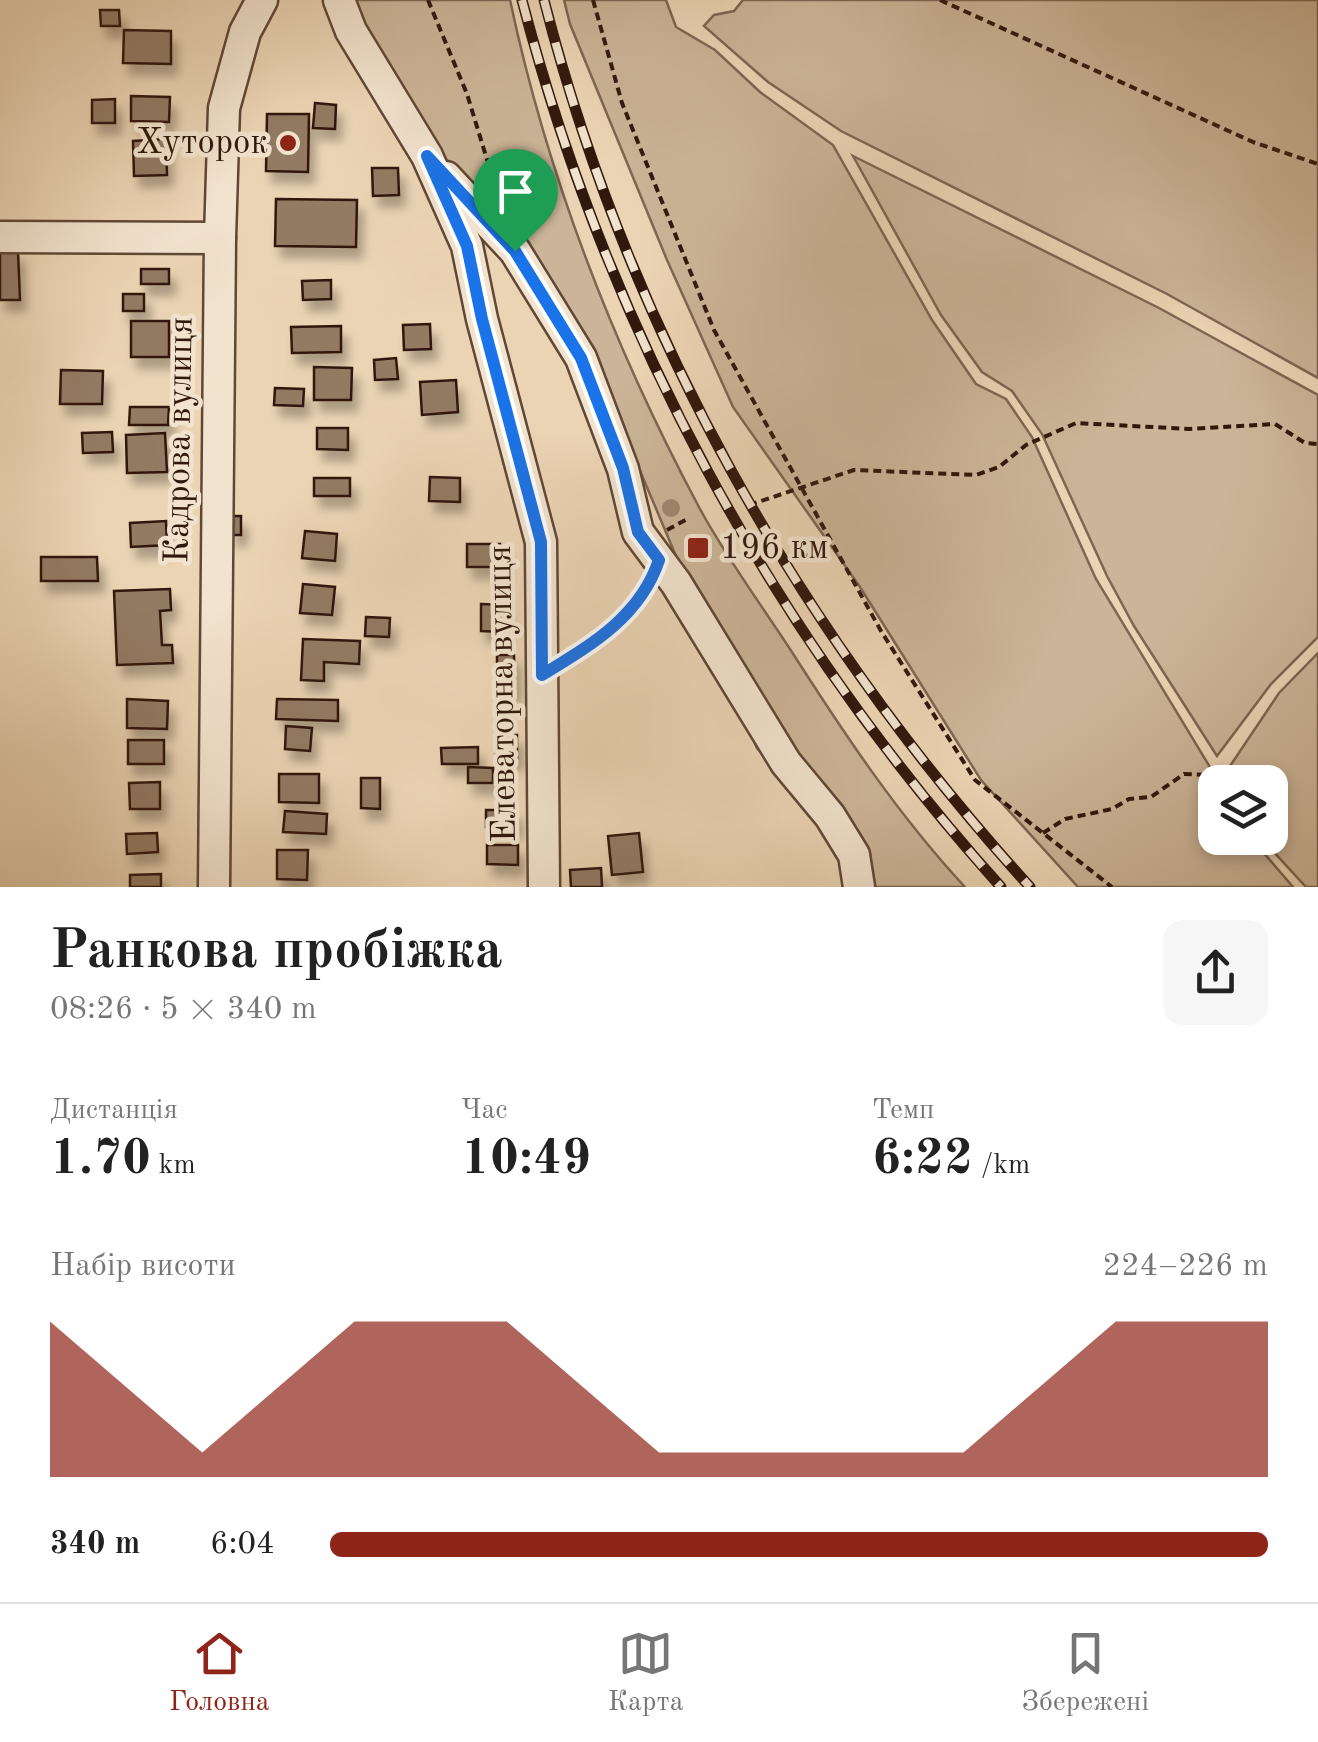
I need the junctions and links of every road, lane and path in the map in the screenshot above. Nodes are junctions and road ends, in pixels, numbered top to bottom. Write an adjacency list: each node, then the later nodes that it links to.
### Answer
1 (262, 0): 10 (street, Кадрова вулиця)
2 (339, 0): 6 (street, Елеваторна вулиця)
3 (428, 0): 8 (path)
4 (593, 0): 12 (path)
5 (940, 0): 7 (path)
6 (427, 156): 15 (street); 16 (street, Елеваторна вулиця)
7 (1318, 164)
8 (499, 198)
9 (0, 237): 10 (street)
10 (220, 238): 20 (street, Кадрова вулиця)
11 (1318, 444): 12 (path)
12 (801, 488): 13 (path); 18 (path)
13 (749, 504)
14 (689, 518): 15 (path)
15 (662, 546): 16 (path); 19 (street)
16 (542, 675): 21 (street, Елеваторна вулиця)
17 (1198, 774): 18 (path)
18 (1042, 832): 24 (path)
19 (854, 855): 22 (street); 23 (street)
20 (214, 887)
21 (544, 887)
22 (859, 887)
23 (882, 887)
24 (1112, 887)

